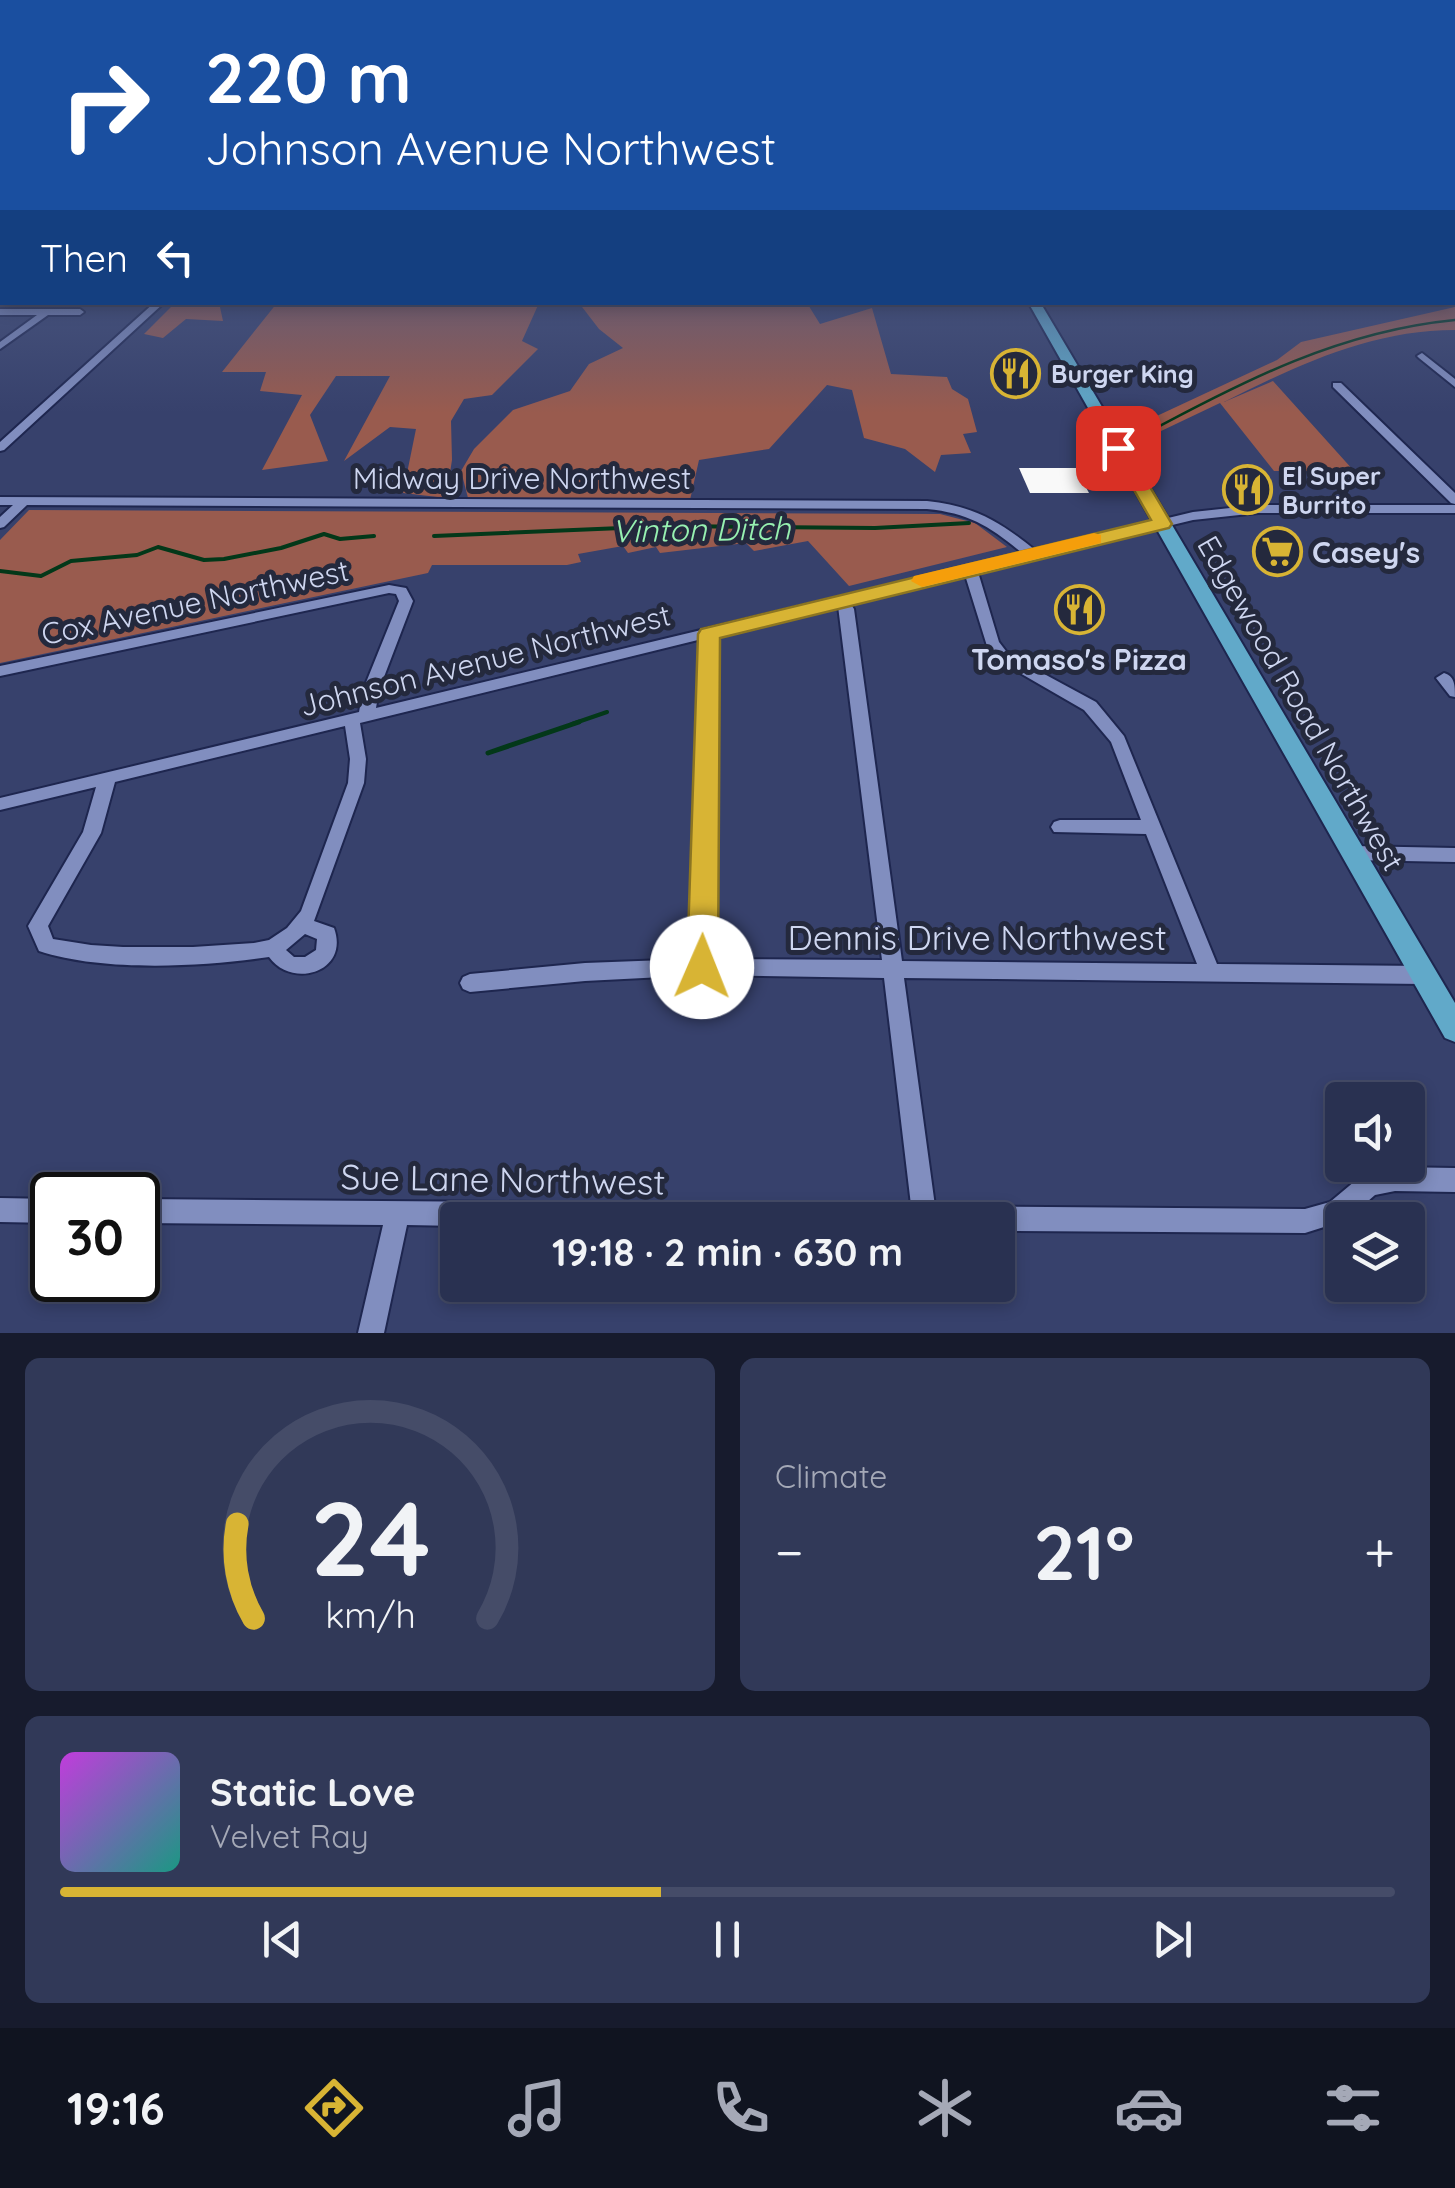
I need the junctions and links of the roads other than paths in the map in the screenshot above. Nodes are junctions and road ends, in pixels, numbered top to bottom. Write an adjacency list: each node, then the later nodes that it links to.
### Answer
1 (54, 305): 5 (street)
2 (158, 305): 11 (street)
3 (1036, 305): 17 (main road, Edgewood Road Northwest)
4 (0, 312): 5 (street)
5 (46, 312): 6 (street); 7 (street)
6 (80, 312)
7 (0, 346)
8 (1422, 356): 9 (street)
9 (1455, 384)
10 (1337, 385): 12 (street)
11 (0, 448)
12 (1455, 500)
13 (0, 501): 14 (street, Midway Drive Northwest)
14 (22, 502): 16 (street); 18 (street, Midway Drive Northwest)
15 (1455, 509): 17 (street, Johnson Avenue Northwest)
16 (0, 524)
17 (1162, 524): 18 (street, Johnson Avenue Northwest); 28 (main road, Edgewood Road Northwest)
18 (1030, 554): 19 (street, Johnson Avenue Northwest)
19 (970, 569): 20 (street, Johnson Avenue Northwest); 27 (street)
20 (842, 600): 21 (street, Johnson Avenue Northwest); 33 (street)
21 (709, 634): 23 (street, Johnson Avenue Northwest); 32 (street)
22 (0, 671): 23 (street, Cox Avenue Northwest)
23 (359, 719): 24 (street, Johnson Avenue Northwest); 30 (street)
24 (107, 778): 25 (street, Johnson Avenue Northwest); 31 (street)
25 (0, 804)
26 (1060, 826): 27 (street)
27 (1152, 826): 34 (street)
28 (1354, 854): 29 (street); 35 (main road, Edgewood Road Northwest)
29 (1455, 854)
30 (302, 925): 31 (street); 31 (street)
31 (274, 948)
32 (702, 967): 33 (street, Dennis Drive Northwest); 36 (street, Dennis Drive Northwest)
33 (893, 969): 34 (street, Dennis Drive Northwest); 39 (street)
34 (1210, 971): 35 (street, Dennis Drive Northwest)
35 (1424, 975): 37 (main road, Edgewood Road Northwest)
36 (470, 983)
37 (1455, 1029)
38 (1455, 1180): 45 (street, Sue Lane Northwest)
39 (923, 1202)
40 (0, 1210): 41 (street)
41 (30, 1211)
42 (160, 1211): 43 (street, Sue Lane Northwest)
43 (398, 1213): 44 (street, Sue Lane Northwest); 46 (street)
44 (440, 1213)
45 (1015, 1219)
46 (371, 1333)

